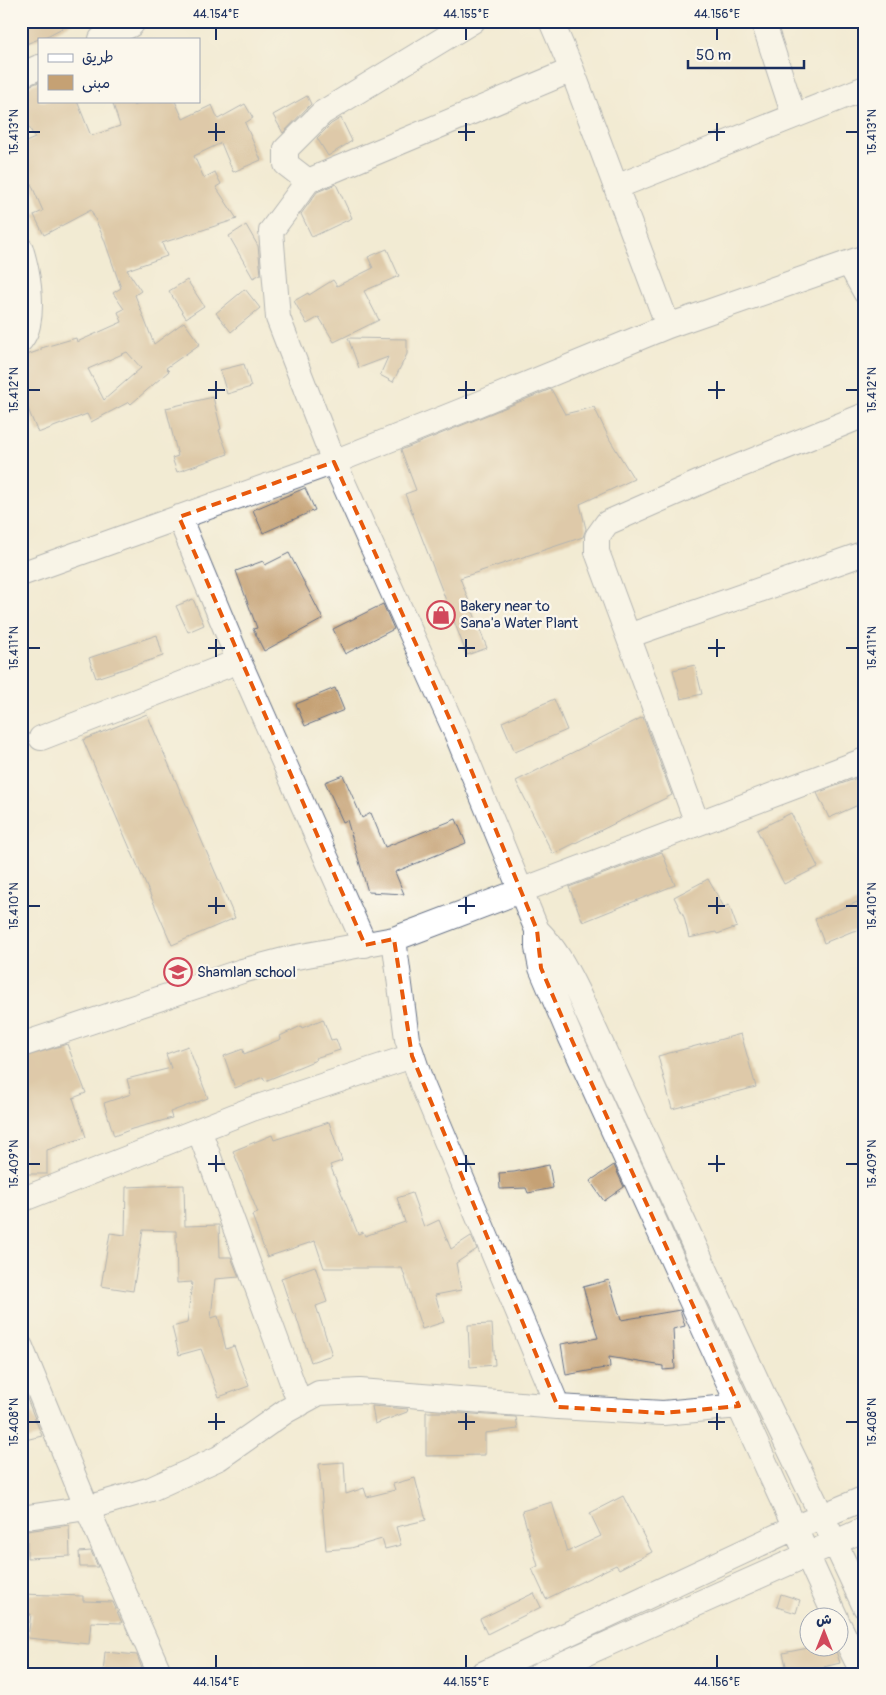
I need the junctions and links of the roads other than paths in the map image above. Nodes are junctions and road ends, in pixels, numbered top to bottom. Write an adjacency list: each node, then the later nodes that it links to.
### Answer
1 (134, 21): 5 (street)
2 (473, 21): 11 (street)
3 (551, 21): 7 (street)
4 (763, 21): 10 (street)
5 (103, 38)
6 (38, 68): 8 (street)
7 (572, 70): 11 (street); 12 (street)
8 (21, 76)
9 (865, 88): 10 (street)
10 (794, 116): 12 (street)
11 (308, 181): 19 (street)
12 (616, 187): 16 (street)
13 (21, 249): 17 (street)
14 (857, 260): 15 (street); 16 (street)
15 (865, 292)
16 (668, 326): 19 (street)
17 (21, 340)
18 (865, 415): 23 (street)
19 (334, 462): 20 (street); 28 (street)
20 (179, 517): 22 (street); 24 (street)
21 (865, 553): 23 (street)
22 (21, 574)
23 (628, 636): 27 (street)
24 (239, 661): 25 (street); 31 (street)
25 (41, 738)
26 (865, 760): 27 (street)
27 (697, 823): 28 (street)
28 (520, 890): 29 (street); 30 (street)
29 (537, 930): 38 (street); 42 (street)
30 (394, 940): 31 (street); 33 (street)
31 (365, 945): 32 (street)
32 (21, 1045)
33 (412, 1056): 34 (street); 39 (street)
34 (199, 1130): 35 (street); 37 (street)
35 (21, 1200)
36 (21, 1346): 41 (street)
37 (300, 1404): 39 (street); 41 (street)
38 (739, 1406): 39 (street); 44 (street)
39 (558, 1407)
40 (865, 1498): 42 (street)
41 (87, 1508): 43 (street); 51 (street)
42 (823, 1517): 44 (street); 46 (street)
43 (21, 1518)
44 (794, 1528): 47 (street); 52 (street)
45 (865, 1529): 46 (street)
46 (835, 1542): 47 (street); 48 (street)
47 (807, 1556): 49 (street); 53 (street)
48 (865, 1607)
49 (831, 1608)
50 (848, 1644): 54 (street)
51 (160, 1674)
52 (482, 1674)
53 (540, 1674)
54 (862, 1674)

